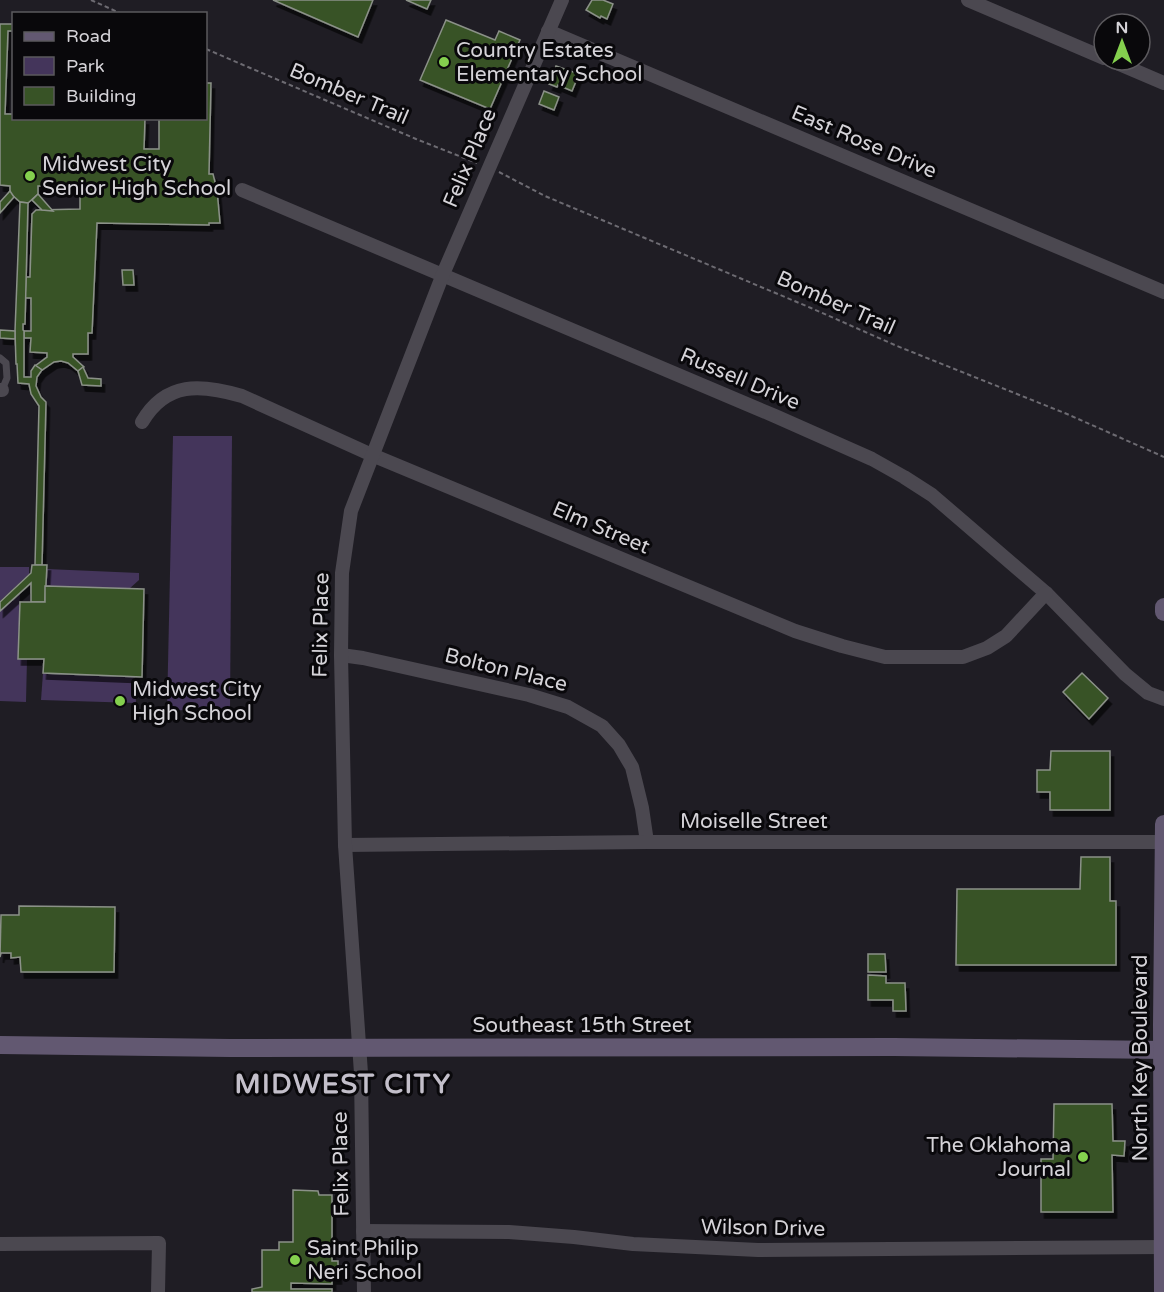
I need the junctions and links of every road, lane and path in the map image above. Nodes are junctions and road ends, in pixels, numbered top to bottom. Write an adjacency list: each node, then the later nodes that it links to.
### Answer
1 (91, 0): 4 (path)
2 (562, 0): 5 (street, Felix Place)
3 (968, 0): 7 (street)
4 (118, 12)
5 (548, 31): 13 (street, Felix Place); 14 (street, East Rose Drive)
6 (207, 49): 10 (path, Bomber Trail)
7 (1092, 53)
8 (1138, 72): 9 (street)
9 (1164, 83)
10 (482, 165)
11 (498, 171): 19 (path, Bomber Trail)
12 (242, 190): 13 (street, Russell Drive)
13 (443, 274): 18 (street, Felix Place); 20 (street, Russell Drive)
14 (1164, 292)
15 (0, 358): 16 (lane)
16 (1, 390)
17 (142, 422): 18 (street, Elm Street)
18 (372, 455): 20 (street, Elm Street); 23 (street, Felix Place)
19 (1164, 457)
20 (1046, 593): 24 (street, Russell Drive)
21 (1164, 608): 22 (main road)
22 (1164, 612)
23 (341, 655): 26 (street, Bolton Place); 28 (street, Felix Place)
24 (1164, 699)
25 (1164, 824): 27 (main road, North Key Boulevard)
26 (647, 842): 27 (street, Moiselle Street); 28 (street, Moiselle Street)
27 (1163, 842): 31 (main road, North Key Boulevard)
28 (345, 845): 30 (street, Felix Place)
29 (0, 1044): 30 (main road, Southeast 15th Street)
30 (360, 1048): 31 (main road, Southeast 15th Street); 32 (street, Felix Place)
31 (1163, 1050): 34 (main road, North Key Boulevard)
32 (363, 1231): 34 (street, Wilson Drive); 36 (street, Felix Place)
33 (0, 1244): 35 (street)
34 (1164, 1247): 37 (main road, North Key Boulevard)
35 (158, 1292)
36 (364, 1292)
37 (1163, 1292)

